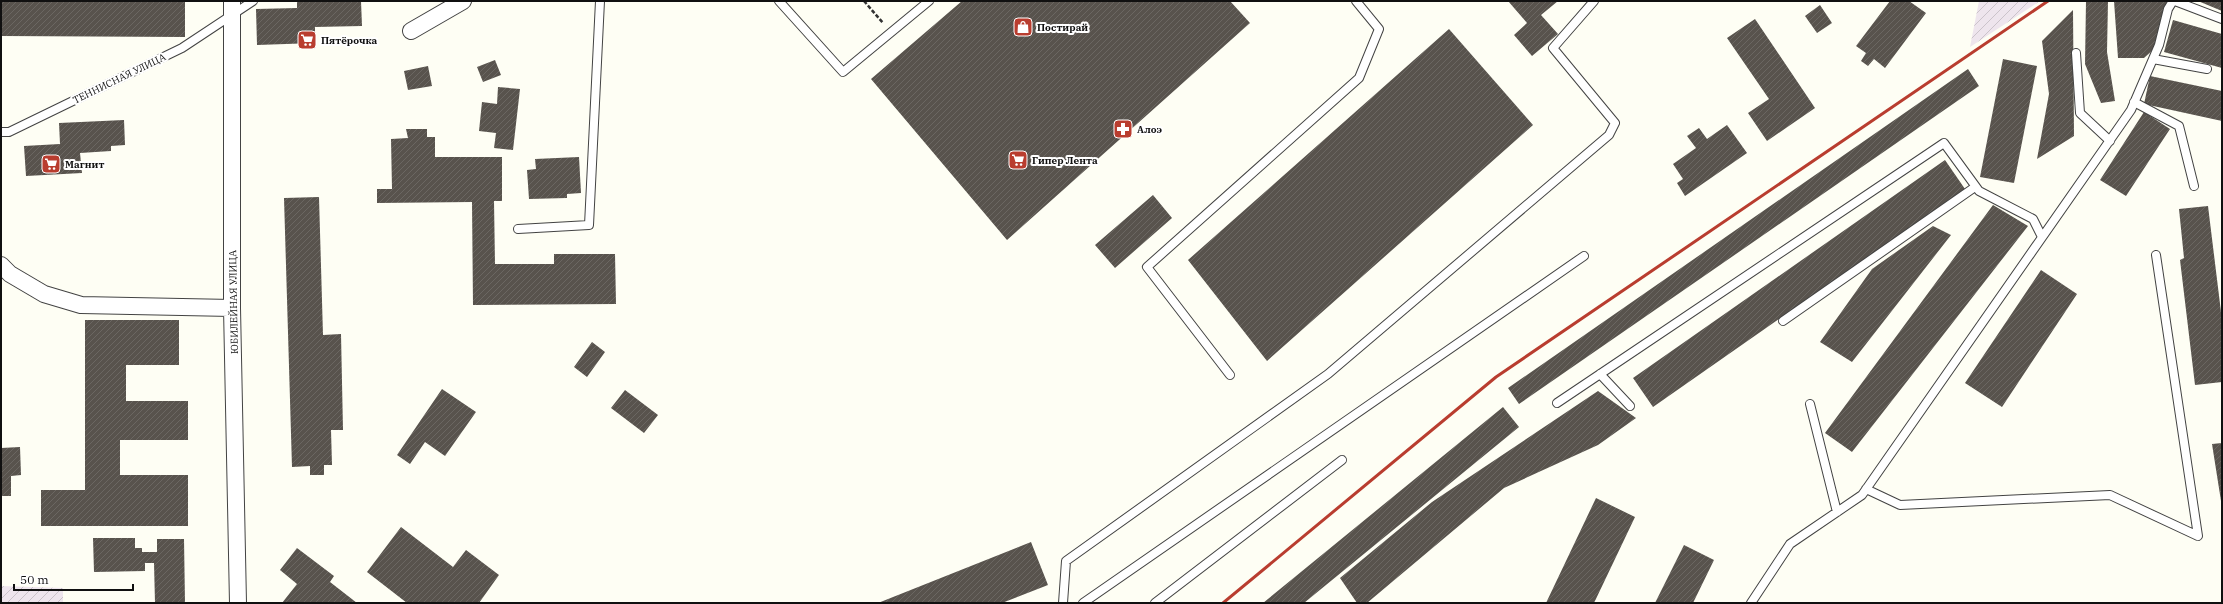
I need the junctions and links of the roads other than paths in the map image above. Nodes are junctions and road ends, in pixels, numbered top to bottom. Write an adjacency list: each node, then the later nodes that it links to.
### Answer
1 (253, 1): 9 (lane, ТЕННИСНАЯ УЛИЦА)
2 (463, 1): 11 (street)
3 (600, 1): 20 (lane)
4 (779, 1): 5 (lane)
5 (930, 1)
6 (1356, 1): 28 (lane)
7 (1594, 1): 36 (lane)
8 (2174, 1): 10 (lane); 13 (lane)
9 (233, 8): 16 (lane, ТЕННИСНАЯ УЛИЦА); 25 (street, ЮБИЛЕЙНАЯ УЛИЦА)
10 (2222, 19)
11 (411, 31)
12 (2076, 53): 17 (lane)
13 (2153, 59): 14 (lane); 15 (lane)
14 (2207, 69)
15 (2134, 102): 17 (lane); 18 (lane)
16 (1, 132)
17 (2110, 140): 21 (lane)
18 (2194, 186)
19 (1975, 187): 21 (lane); 26 (lane); 27 (lane)
20 (518, 229)
21 (2042, 237): 33 (lane)
22 (2156, 255): 33 (lane)
23 (1584, 256): 37 (lane)
24 (1, 265): 25 (street)
25 (232, 308): 35 (street, ЮБИЛЕЙНАЯ УЛИЦА)
26 (1782, 321)
27 (1600, 374): 29 (lane); 31 (lane)
28 (1230, 375)
29 (1557, 403)
30 (1810, 404): 34 (lane)
31 (1630, 406)
32 (1342, 460): 38 (lane)
33 (1866, 489): 34 (lane)
34 (1837, 512): 39 (lane)
35 (238, 603)
36 (1063, 603)
37 (1084, 603)
38 (1155, 603)
39 (1751, 603)

